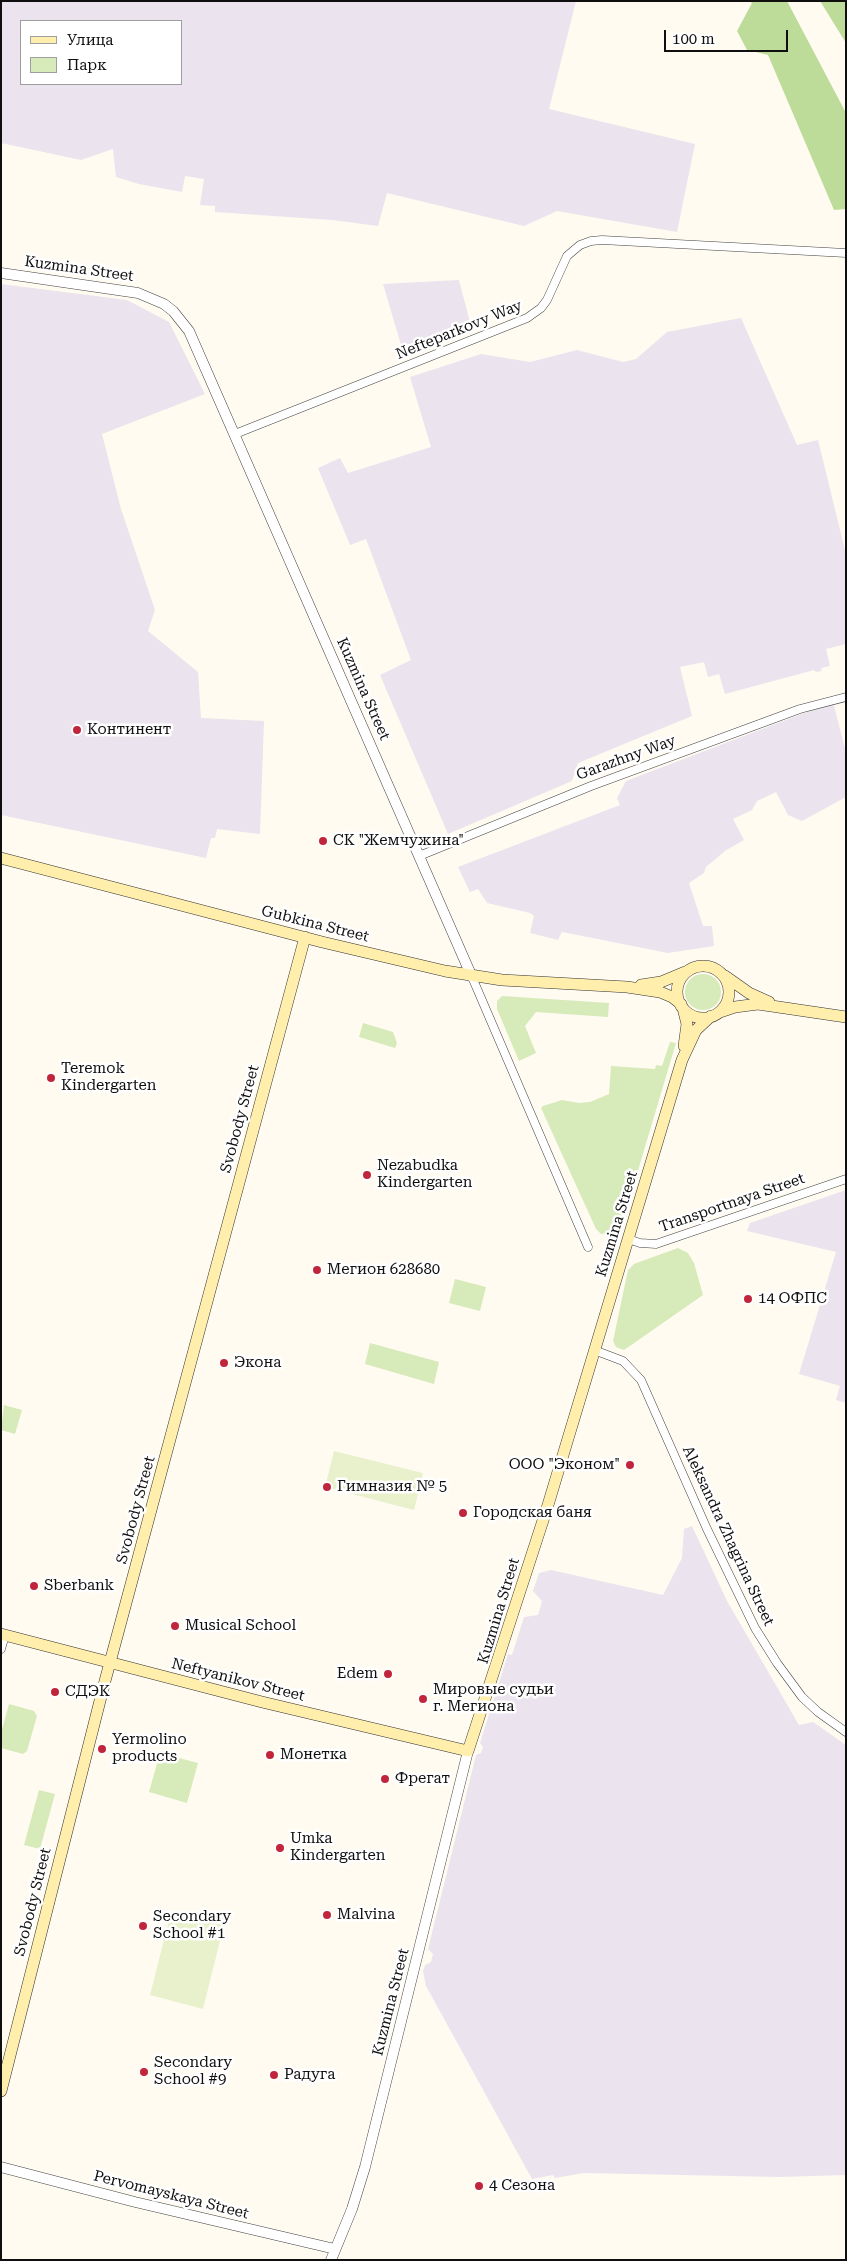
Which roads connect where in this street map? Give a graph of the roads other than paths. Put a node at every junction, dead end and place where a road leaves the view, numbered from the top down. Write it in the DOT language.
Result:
graph roads {
  1 [pos="846,252"];
  2 [pos="1,273"];
  3 [pos="234,434"];
  4 [pos="846,697"];
  5 [pos="419,856"];
  6 [pos="1,858"];
  7 [pos="305,937"];
  8 [pos="688,971"];
  9 [pos="719,972"];
  10 [pos="472,977"];
  11 [pos="627,987"];
  12 [pos="778,1005"];
  13 [pos="682,1006"];
  14 [pos="715,1014"];
  15 [pos="846,1017"];
  16 [pos="682,1060"];
  17 [pos="846,1180"];
  18 [pos="628,1239"];
  19 [pos="588,1247"];
  20 [pos="594,1350"];
  21 [pos="3,1635"];
  22 [pos="1,1649"];
  23 [pos="110,1663"];
  24 [pos="846,1732"];
  25 [pos="468,1751"];
  26 [pos="1,2091"];
  27 [pos="1,2166"];
  28 [pos="335,2249"];
  29 [pos="331,2260"];
  1 -- 3 [label="street, Nefteparkovy Way"];
  2 -- 3 [label="street, Kuzmina Street"];
  3 -- 5 [label="street, Kuzmina Street"];
  4 -- 5 [label="street, Garazhny Way"];
  5 -- 10 [label="street, Kuzmina Street"];
  6 -- 7 [label="main road, Gubkina Street"];
  7 -- 10 [label="main road, Gubkina Street"];
  7 -- 23 [label="main road, Svobody Street"];
  8 -- 9 [label="main road"];
  8 -- 11 [label="main road"];
  8 -- 13 [label="main road"];
  9 -- 12 [label="main road"];
  9 -- 14 [label="main road"];
  10 -- 11 [label="main road, Gubkina Street"];
  10 -- 19 [label="street, Kuzmina Street"];
  11 -- 13 [label="main road"];
  12 -- 14 [label="main road"];
  12 -- 15 [label="main road"];
  13 -- 14 [label="main road"];
  13 -- 16 [label="main road"];
  14 -- 16 [label="main road"];
  16 -- 18 [label="main road, Kuzmina Street"];
  17 -- 18 [label="street, Transportnaya Street"];
  18 -- 20 [label="main road, Kuzmina Street"];
  20 -- 24 [label="street, Aleksandra Zhagrina Street"];
  20 -- 25 [label="main road, Kuzmina Street"];
  21 -- 22 [label="street"];
  21 -- 23 [label="main road, Neftyanikov Street"];
  23 -- 25 [label="main road, Neftyanikov Street"];
  23 -- 26 [label="main road, Svobody Street"];
  25 -- 28 [label="street, Kuzmina Street"];
  27 -- 28 [label="street, Pervomayskaya Street"];
  28 -- 29 [label="street, Kuzmina Street"];
}
